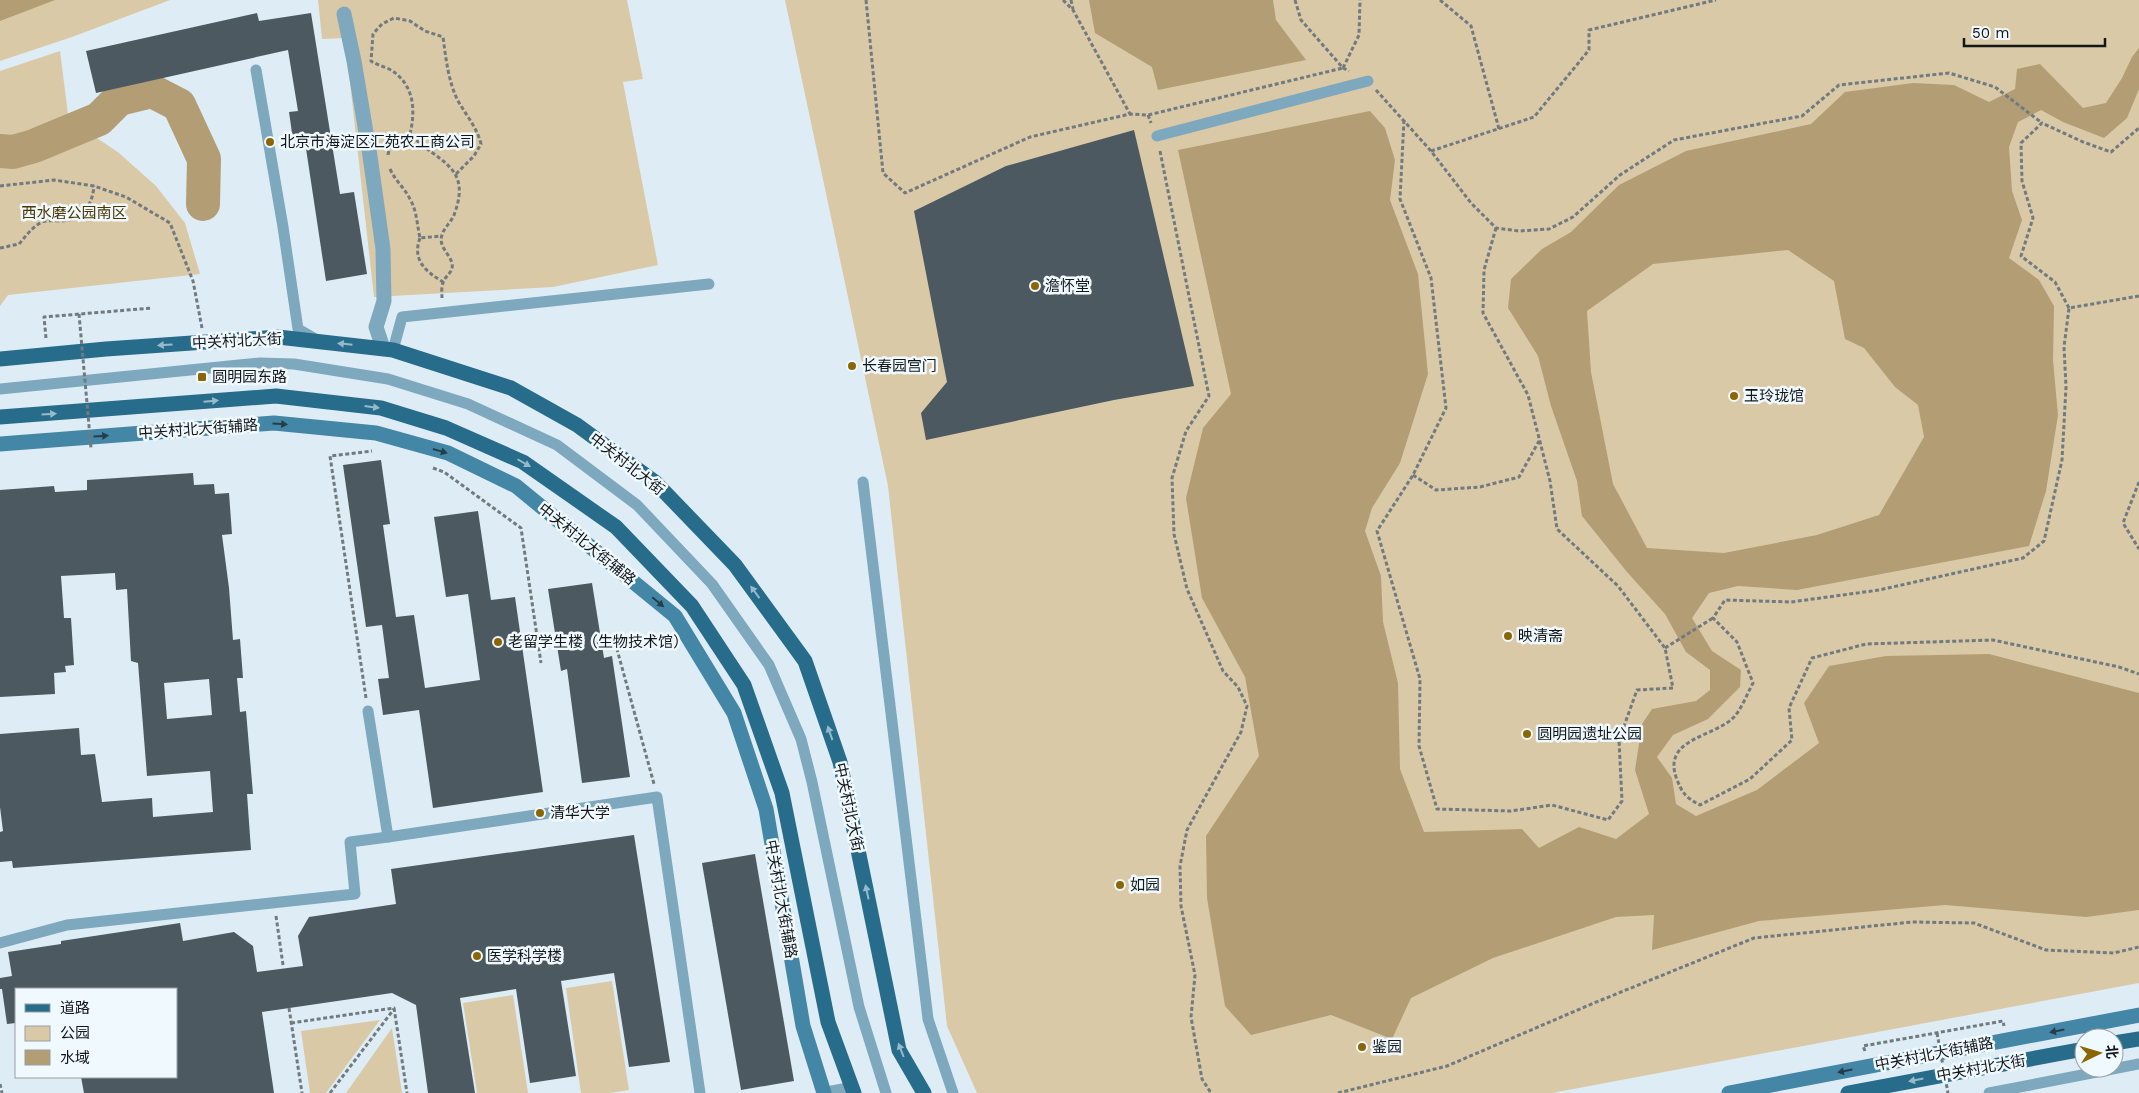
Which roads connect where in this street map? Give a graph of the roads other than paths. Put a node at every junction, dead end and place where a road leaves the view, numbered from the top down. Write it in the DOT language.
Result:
graph roads {
  1 [pos="344,14"];
  2 [pos="256,70"];
  3 [pos="1368,81"];
  4 [pos="1157,136"];
  5 [pos="709,284"];
  6 [pos="320,342"];
  7 [pos="388,349"];
  8 [pos="0,359"];
  9 [pos="0,389"];
  10 [pos="0,417"];
  11 [pos="0,444"];
  12 [pos="862,482"];
  13 [pos="368,710"];
  14 [pos="388,837"];
  15 [pos="0,943"];
  16 [pos="2139,1015"];
  17 [pos="2139,1039"];
  18 [pos="2124,1041"];
  19 [pos="2074,1051"];
  20 [pos="2139,1064"];
  21 [pos="853,1091"];
  22 [pos="700,1093"];
  23 [pos="824,1093"];
  24 [pos="830,1093"];
  25 [pos="886,1093"];
  26 [pos="924,1093"];
  27 [pos="953,1093"];
  28 [pos="1729,1093"];
  29 [pos="1848,1093"];
  30 [pos="1989,1093"];
  1 -- 7 [label="street"];
  2 -- 6 [label="lane"];
  3 -- 4 [label="lane"];
  5 -- 7 [label="lane"];
  7 -- 6 [label="main road, 中关村北大街, one-way"];
  6 -- 8 [label="main road, 中关村北大街, one-way"];
  26 -- 7 [label="main road, 中关村北大街, one-way"];
  9 -- 25 [label="lane, 中关村北大街"];
  10 -- 21 [label="main road, one-way"];
  11 -- 23 [label="street, 中关村北大街辅路, one-way"];
  12 -- 27 [label="lane"];
  13 -- 14 [label="lane"];
  14 -- 15 [label="lane"];
  14 -- 22 [label="lane"];
  16 -- 28 [label="street, 中关村北大街辅路, one-way"];
  17 -- 18 [label="main road"];
  19 -- 29 [label="main road, 中关村北大街, one-way"];
  20 -- 30 [label="lane, 中关村北大街"];
  21 -- 24 [label="street"];
}
